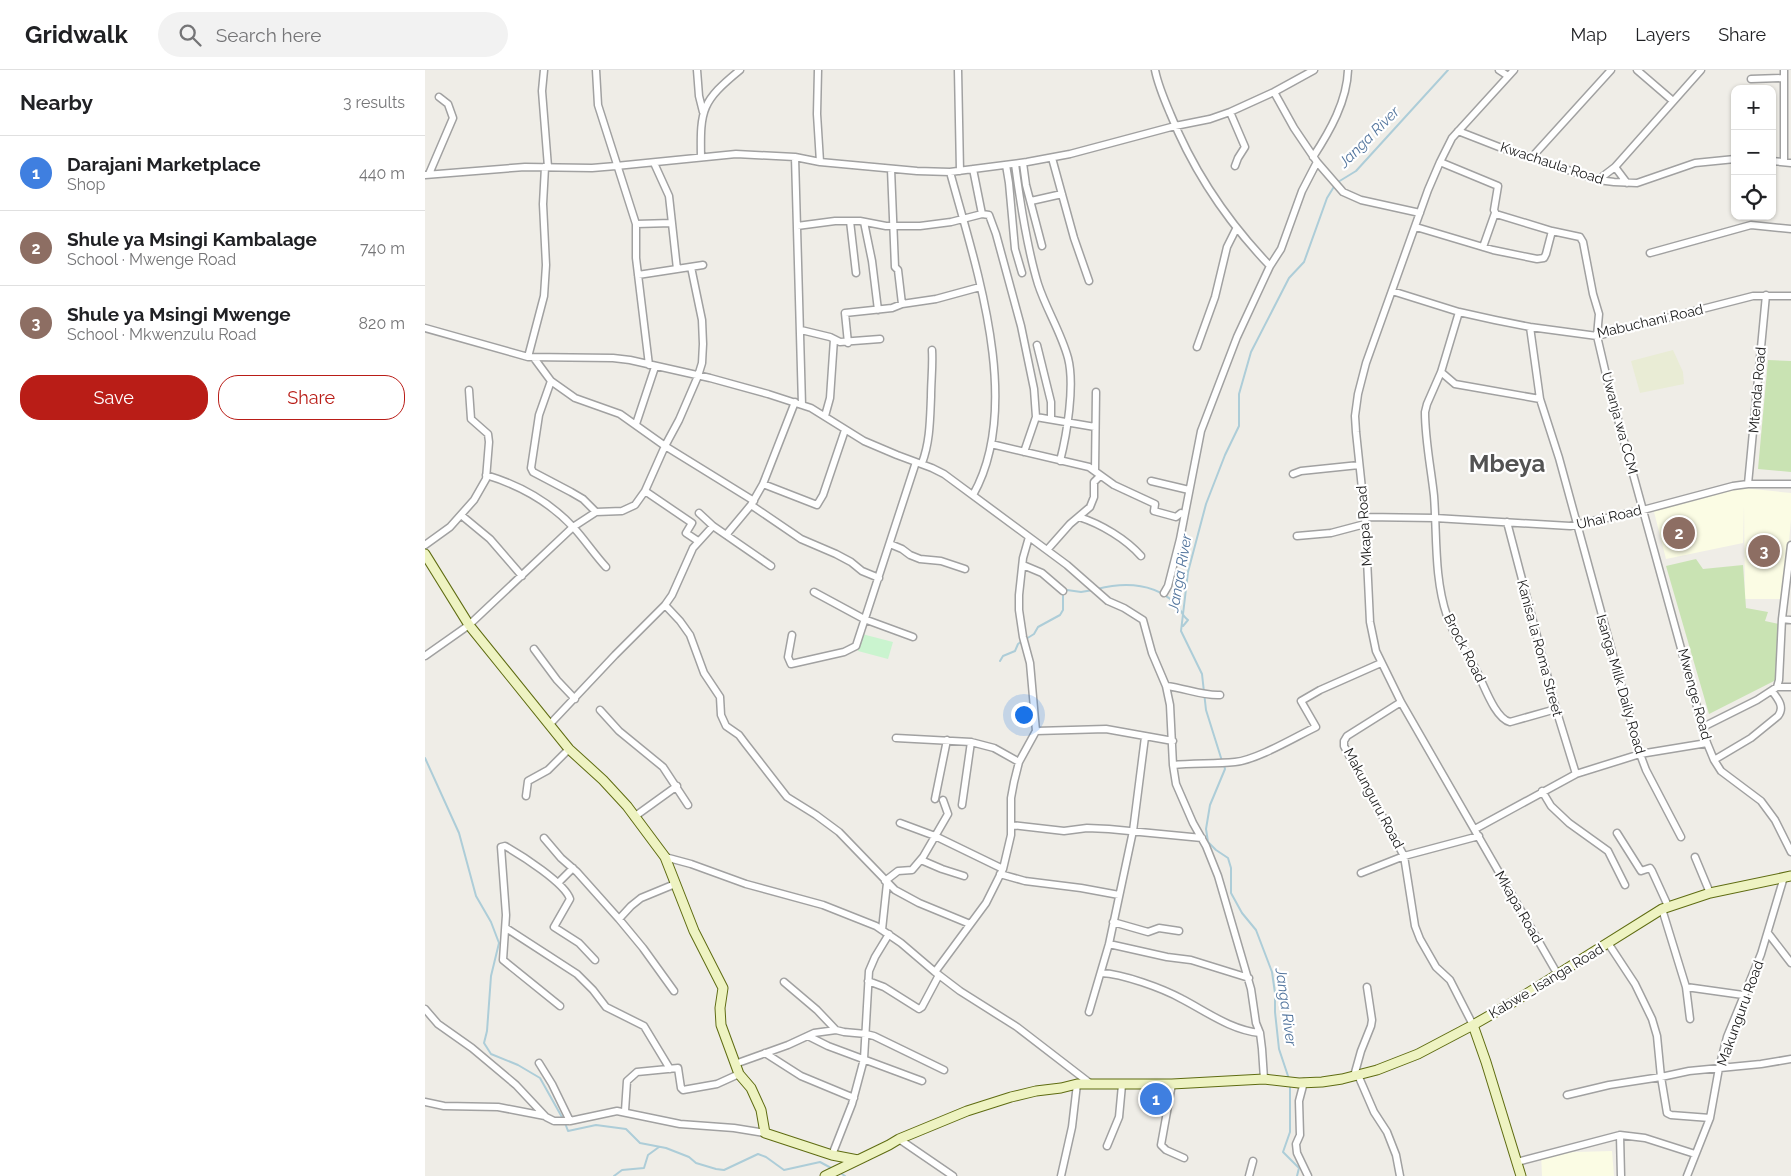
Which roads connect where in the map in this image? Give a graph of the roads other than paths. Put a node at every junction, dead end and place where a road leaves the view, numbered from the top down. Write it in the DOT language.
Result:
graph roads {
  1 [pos="544,70"];
  2 [pos="596,70"];
  3 [pos="697,70"];
  4 [pos="741,70"];
  5 [pos="818,70"];
  6 [pos="958,70"];
  7 [pos="1155,70"];
  8 [pos="1313,70"];
  9 [pos="1348,70"];
  10 [pos="1499,70"];
  11 [pos="1514,70"];
  12 [pos="1611,70"];
  13 [pos="1637,70"];
  14 [pos="1701,70"];
  15 [pos="1784,70"];
  16 [pos="1509,76"];
  17 [pos="1784,78"];
  18 [pos="1751,80"];
  19 [pos="1274,92"];
  20 [pos="439,97"];
  21 [pos="1673,101"];
  22 [pos="703,112"];
  23 [pos="1230,112"];
  24 [pos="1175,126"];
  25 [pos="1458,131"];
  26 [pos="701,156"];
  27 [pos="795,157"];
  28 [pos="1532,157"];
  29 [pos="1052,158"];
  30 [pos="1315,159"];
  31 [pos="1731,159"];
  32 [pos="820,162"];
  33 [pos="1440,162"];
  34 [pos="1787,162"];
  35 [pos="654,163"];
  36 [pos="1023,163"];
  37 [pos="1015,164"];
  38 [pos="1006,165"];
  39 [pos="616,166"];
  40 [pos="1235,166"];
  41 [pos="546,167"];
  42 [pos="1615,167"];
  43 [pos="891,169"];
  44 [pos="973,169"];
  45 [pos="960,171"];
  46 [pos="950,172"];
  47 [pos="427,175"];
  48 [pos="1598,180"];
  49 [pos="1627,183"];
  50 [pos="1062,194"];
  51 [pos="1031,201"];
  52 [pos="1420,213"];
  53 [pos="982,214"];
  54 [pos="1495,214"];
  55 [pos="963,219"];
  56 [pos="850,221"];
  57 [pos="864,222"];
  58 [pos="672,223"];
  59 [pos="636,224"];
  60 [pos="797,226"];
  61 [pos="893,226"];
  62 [pos="1416,227"];
  63 [pos="1791,228"];
  64 [pos="1237,229"];
  65 [pos="1552,231"];
  66 [pos="1043,246"];
  67 [pos="1483,247"];
  68 [pos="1650,253"];
  69 [pos="703,265"];
  70 [pos="1270,266"];
  71 [pos="691,267"];
  72 [pos="677,269"];
  73 [pos="856,273"];
  74 [pos="1022,273"];
  75 [pos="638,275"];
  76 [pos="1089,281"];
  77 [pos="980,287"];
  78 [pos="1393,291"];
  79 [pos="1766,296"];
  80 [pos="1791,296"];
  81 [pos="902,304"];
  82 [pos="878,310"];
  83 [pos="1459,312"];
  84 [pos="1530,327"];
  85 [pos="425,328"];
  86 [pos="801,330"];
  87 [pos="1597,336"];
  88 [pos="880,339"];
  89 [pos="834,340"];
  90 [pos="849,343"];
  91 [pos="1037,345"];
  92 [pos="1197,347"];
  93 [pos="932,350"];
  94 [pos="531,357"];
  95 [pos="652,366"];
  96 [pos="1441,372"];
  97 [pos="698,376"];
  98 [pos="551,381"];
  99 [pos="469,390"];
  100 [pos="1096,392"];
  101 [pos="1541,399"];
  102 [pos="798,403"];
  103 [pos="825,416"];
  104 [pos="1035,417"];
  105 [pos="1051,419"];
  106 [pos="1067,423"];
  107 [pos="636,424"];
  108 [pos="1095,427"];
  109 [pos="845,430"];
  110 [pos="991,444"];
  111 [pos="665,446"];
  112 [pos="1024,452"];
  113 [pos="1060,460"];
  114 [pos="919,463"];
  115 [pos="1359,465"];
  116 [pos="1095,471"];
  117 [pos="1293,474"];
  118 [pos="486,475"];
  119 [pos="1100,476"];
  120 [pos="1151,481"];
  121 [pos="763,484"];
  122 [pos="1748,484"];
  123 [pos="1791,484"];
  124 [pos="1189,490"];
  125 [pos="645,491"];
  126 [pos="973,494"];
  127 [pos="752,503"];
  128 [pos="1643,510"];
  129 [pos="596,512"];
  130 [pos="699,513"];
  131 [pos="1184,514"];
  132 [pos="461,515"];
  133 [pos="1079,517"];
  134 [pos="1435,518"];
  135 [pos="1365,521"];
  136 [pos="1507,522"];
  137 [pos="1577,525"];
  138 [pos="713,526"];
  139 [pos="573,527"];
  140 [pos="726,535"];
  141 [pos="1297,536"];
  142 [pos="1029,537"];
  143 [pos="698,541"];
  144 [pos="425,544"];
  145 [pos="891,544"];
  146 [pos="1791,545"];
  147 [pos="1047,550"];
  148 [pos="1791,550"];
  149 [pos="425,554"];
  150 [pos="1141,556"];
  151 [pos="1023,565"];
  152 [pos="771,566"];
  153 [pos="605,567"];
  154 [pos="965,569"];
  155 [pos="521,576"];
  156 [pos="879,578"];
  157 [pos="1063,591"];
  158 [pos="814,592"];
  159 [pos="1164,593"];
  160 [pos="665,605"];
  161 [pos="864,619"];
  162 [pos="1782,619"];
  163 [pos="1791,620"];
  164 [pos="469,625"];
  165 [pos="792,635"];
  166 [pos="913,637"];
  167 [pos="534,649"];
  168 [pos="425,656"];
  169 [pos="1381,663"];
  170 [pos="1166,686"];
  171 [pos="1791,688"];
  172 [pos="1774,689"];
  173 [pos="1220,695"];
  174 [pos="575,700"];
  175 [pos="1401,702"];
  176 [pos="1556,709"];
  177 [pos="600,710"];
  178 [pos="550,724"];
  179 [pos="1703,727"];
  180 [pos="1036,731"];
  181 [pos="1145,737"];
  182 [pos="897,738"];
  183 [pos="947,740"];
  184 [pos="1173,741"];
  185 [pos="971,742"];
  186 [pos="1707,743"];
  187 [pos="569,749"];
  188 [pos="1640,754"];
  189 [pos="1714,760"];
  190 [pos="1019,762"];
  191 [pos="1173,764"];
  192 [pos="1576,774"];
  193 [pos="677,786"];
  194 [pos="1542,791"];
  195 [pos="526,796"];
  196 [pos="935,798"];
  197 [pos="943,800"];
  198 [pos="688,804"];
  199 [pos="962,805"];
  200 [pos="635,817"];
  201 [pos="900,823"];
  202 [pos="1011,825"];
  203 [pos="1475,829"];
  204 [pos="1133,831"];
  205 [pos="1617,834"];
  206 [pos="935,836"];
  207 [pos="1479,836"];
  208 [pos="1681,837"];
  209 [pos="544,838"];
  210 [pos="1202,838"];
  211 [pos="1791,852"];
  212 [pos="1404,856"];
  213 [pos="1695,856"];
  214 [pos="665,857"];
  215 [pos="921,860"];
  216 [pos="573,868"];
  217 [pos="1001,872"];
  218 [pos="1361,873"];
  219 [pos="964,876"];
  220 [pos="1787,876"];
  221 [pos="886,882"];
  222 [pos="558,884"];
  223 [pos="675,884"];
  224 [pos="1625,885"];
  225 [pos="1710,893"];
  226 [pos="1119,895"];
  227 [pos="1665,907"];
  228 [pos="619,919"];
  229 [pos="1113,922"];
  230 [pos="970,924"];
  231 [pos="506,928"];
  232 [pos="885,932"];
  233 [pos="1179,932"];
  234 [pos="1768,933"];
  235 [pos="1608,943"];
  236 [pos="1109,944"];
  237 [pos="595,960"];
  238 [pos="1791,963"];
  239 [pos="1101,973"];
  240 [pos="937,974"];
  241 [pos="1558,975"];
  242 [pos="1249,978"];
  243 [pos="868,981"];
  244 [pos="784,982"];
  245 [pos="1367,987"];
  246 [pos="1686,987"];
  247 [pos="673,991"];
  248 [pos="1743,995"];
  249 [pos="560,1006"];
  250 [pos="425,1009"];
  251 [pos="1089,1012"];
  252 [pos="1690,1019"];
  253 [pos="1473,1026"];
  254 [pos="836,1030"];
  255 [pos="1260,1033"];
  256 [pos="866,1034"];
  257 [pos="808,1036"];
  258 [pos="765,1053"];
  259 [pos="864,1058"];
  260 [pos="1791,1059"];
  261 [pos="539,1063"];
  262 [pos="735,1064"];
  263 [pos="1719,1068"];
  264 [pos="670,1069"];
  265 [pos="944,1070"];
  266 [pos="739,1074"];
  267 [pos="1357,1076"];
  268 [pos="1661,1077"];
  269 [pos="1263,1079"];
  270 [pos="922,1081"];
  271 [pos="1301,1082"];
  272 [pos="1077,1084"];
  273 [pos="1122,1084"];
  274 [pos="1172,1084"];
  275 [pos="1092,1085"];
  276 [pos="1567,1095"];
  277 [pos="854,1098"];
  278 [pos="425,1102"];
  279 [pos="625,1111"];
  280 [pos="546,1117"];
  281 [pos="1710,1118"];
  282 [pos="570,1121"];
  283 [pos="765,1133"];
  284 [pos="1620,1136"];
  285 [pos="899,1139"];
  286 [pos="1107,1146"];
  287 [pos="832,1154"];
  288 [pos="1695,1154"];
  289 [pos="1184,1158"];
  290 [pos="858,1160"];
  291 [pos="1253,1161"];
  292 [pos="1517,1162"];
  293 [pos="825,1176"];
  294 [pos="953,1176"];
  295 [pos="1061,1176"];
  296 [pos="1249,1176"];
  297 [pos="1308,1176"];
  298 [pos="1399,1176"];
  299 [pos="1521,1176"];
  300 [pos="1621,1176"];
  301 [pos="1687,1176"];
  1 -- 41 [label="street"];
  2 -- 39 [label="street"];
  3 -- 22 [label="street"];
  4 -- 22 [label="street"];
  5 -- 32 [label="street"];
  6 -- 45 [label="street"];
  7 -- 24 [label="street"];
  8 -- 19 [label="street"];
  9 -- 30 [label="street"];
  10 -- 16 [label="street"];
  11 -- 16 [label="street, Mkapa Road"];
  12 -- 28 [label="street"];
  13 -- 21 [label="street"];
  14 -- 21 [label="street"];
  15 -- 17 [label="street"];
  16 -- 25 [label="street, Mkapa Road"];
  17 -- 18 [label="street"];
  17 -- 34 [label="street"];
  19 -- 23 [label="street"];
  19 -- 30 [label="street"];
  20 -- 47 [label="street"];
  21 -- 42 [label="street"];
  22 -- 26 [label="street"];
  23 -- 24 [label="street"];
  23 -- 40 [label="street"];
  24 -- 29 [label="street"];
  24 -- 64 [label="street"];
  25 -- 28 [label="street, Kwachaula Road"];
  25 -- 33 [label="street, Mkapa Road"];
  26 -- 27 [label="street"];
  26 -- 35 [label="street"];
  27 -- 32 [label="street"];
  27 -- 60 [label="street"];
  28 -- 48 [label="street, Kwachaula Road"];
  29 -- 36 [label="street"];
  29 -- 50 [label="street"];
  30 -- 52 [label="street"];
  30 -- 70 [label="street"];
  31 -- 49 [label="street, Kwachaula Road"];
  32 -- 43 [label="street"];
  33 -- 52 [label="street, Mkapa Road"];
  33 -- 54 [label="street"];
  35 -- 39 [label="street"];
  35 -- 58 [label="street"];
  36 -- 37 [label="street"];
  36 -- 51 [label="street"];
  37 -- 38 [label="street"];
  37 -- 106 [label="street"];
  38 -- 44 [label="street"];
  38 -- 74 [label="street"];
  39 -- 41 [label="street"];
  39 -- 59 [label="street"];
  41 -- 47 [label="street"];
  41 -- 94 [label="street"];
  42 -- 48 [label="street"];
  42 -- 49 [label="street"];
  43 -- 46 [label="street"];
  43 -- 61 [label="street"];
  44 -- 45 [label="street"];
  44 -- 53 [label="street"];
  45 -- 46 [label="street"];
  46 -- 55 [label="street"];
  48 -- 49 [label="street, Kwachaula Road"];
  50 -- 51 [label="street"];
  50 -- 76 [label="street"];
  51 -- 66 [label="street"];
  52 -- 62 [label="street, Mkapa Road"];
  53 -- 55 [label="street"];
  53 -- 104 [label="street"];
  54 -- 65 [label="street"];
  54 -- 67 [label="street"];
  55 -- 61 [label="street"];
  55 -- 77 [label="street"];
  56 -- 57 [label="street"];
  56 -- 60 [label="street"];
  56 -- 73 [label="street"];
  57 -- 61 [label="street"];
  57 -- 82 [label="street"];
  58 -- 59 [label="street"];
  58 -- 72 [label="street"];
  59 -- 75 [label="street"];
  60 -- 86 [label="street"];
  61 -- 81 [label="street"];
  62 -- 67 [label="street"];
  62 -- 78 [label="street, Mkapa Road"];
  63 -- 68 [label="street"];
  64 -- 70 [label="street"];
  64 -- 92 [label="street"];
  65 -- 67 [label="street"];
  65 -- 87 [label="street, Uwanja wa CCM"];
  69 -- 71 [label="street"];
  70 -- 124 [label="street"];
  71 -- 72 [label="street"];
  71 -- 97 [label="street"];
  72 -- 75 [label="street"];
  75 -- 95 [label="street"];
  77 -- 81 [label="street"];
  77 -- 110 [label="street"];
  78 -- 83 [label="street, Mabuchani Road"];
  78 -- 115 [label="street, Mkapa Road"];
  79 -- 80 [label="street, Mabuchani Road"];
  79 -- 87 [label="street, Mabuchani Road"];
  79 -- 122 [label="street, Mtenda Road"];
  81 -- 82 [label="street"];
  82 -- 90 [label="street"];
  83 -- 84 [label="street, Mabuchani Road"];
  83 -- 96 [label="street"];
  84 -- 87 [label="street, Mabuchani Road"];
  84 -- 101 [label="street, Isanga Milk Daily Road"];
  85 -- 94 [label="street"];
  86 -- 89 [label="street"];
  86 -- 102 [label="street"];
  87 -- 128 [label="street, Uwanja wa CCM"];
  88 -- 90 [label="street"];
  89 -- 90 [label="street"];
  89 -- 103 [label="street"];
  91 -- 105 [label="street"];
  93 -- 114 [label="street"];
  94 -- 95 [label="street"];
  94 -- 98 [label="street"];
  95 -- 97 [label="street"];
  95 -- 107 [label="street"];
  96 -- 101 [label="street"];
  96 -- 134 [label="street"];
  97 -- 102 [label="street"];
  97 -- 111 [label="street"];
  98 -- 107 [label="street"];
  98 -- 129 [label="street"];
  99 -- 118 [label="street"];
  100 -- 108 [label="street"];
  101 -- 137 [label="street, Isanga Milk Daily Road"];
  102 -- 103 [label="street"];
  102 -- 121 [label="street"];
  103 -- 109 [label="street"];
  104 -- 105 [label="street"];
  104 -- 112 [label="street"];
  105 -- 106 [label="street"];
  106 -- 108 [label="street"];
  106 -- 113 [label="street"];
  107 -- 111 [label="street"];
  108 -- 116 [label="street"];
  109 -- 114 [label="street"];
  109 -- 121 [label="street"];
  110 -- 112 [label="street"];
  110 -- 126 [label="street"];
  111 -- 125 [label="street"];
  111 -- 127 [label="street"];
  112 -- 113 [label="street"];
  113 -- 116 [label="street"];
  114 -- 126 [label="street"];
  114 -- 145 [label="street"];
  115 -- 117 [label="street"];
  115 -- 135 [label="street, Mkapa Road"];
  116 -- 119 [label="street"];
  118 -- 132 [label="street"];
  118 -- 139 [label="street"];
  119 -- 131 [label="street"];
  119 -- 133 [label="street"];
  120 -- 124 [label="street"];
  121 -- 127 [label="street"];
  122 -- 123 [label="street, Uhai Road"];
  122 -- 128 [label="street, Uhai Road"];
  124 -- 131 [label="street"];
  125 -- 129 [label="street"];
  125 -- 143 [label="street"];
  126 -- 142 [label="street"];
  127 -- 140 [label="street"];
  127 -- 156 [label="street"];
  128 -- 137 [label="street, Uhai Road"];
  128 -- 179 [label="street, Mwenge Road"];
  129 -- 139 [label="street"];
  130 -- 138 [label="street"];
  131 -- 159 [label="street"];
  132 -- 144 [label="street"];
  132 -- 155 [label="street"];
  133 -- 147 [label="street"];
  133 -- 150 [label="street"];
  134 -- 135 [label="street, Uhai Road"];
  134 -- 136 [label="street, Uhai Road"];
  134 -- 176 [label="street, Brock Road"];
  135 -- 141 [label="street, Uhai Road"];
  135 -- 169 [label="street, Mkapa Road"];
  136 -- 137 [label="street, Uhai Road"];
  136 -- 176 [label="street, Kanisa la Roma Street"];
  137 -- 188 [label="street, Isanga Milk Daily Road"];
  138 -- 140 [label="street"];
  138 -- 143 [label="street"];
  139 -- 153 [label="street"];
  139 -- 155 [label="street"];
  140 -- 152 [label="street"];
  142 -- 147 [label="street"];
  142 -- 151 [label="street"];
  143 -- 160 [label="street"];
  145 -- 154 [label="street"];
  145 -- 156 [label="street"];
  146 -- 148 [label="street"];
  147 -- 170 [label="street"];
  148 -- 162 [label="street"];
  149 -- 164 [label="street"];
  151 -- 157 [label="street"];
  151 -- 180 [label="street"];
  155 -- 164 [label="street"];
  156 -- 161 [label="street"];
  158 -- 161 [label="street"];
  160 -- 174 [label="street"];
  160 -- 221 [label="street"];
  161 -- 165 [label="street"];
  161 -- 166 [label="street"];
  162 -- 163 [label="street"];
  162 -- 172 [label="street"];
  164 -- 168 [label="street"];
  164 -- 178 [label="street"];
  167 -- 174 [label="street"];
  169 -- 175 [label="street, Mkapa Road"];
  169 -- 191 [label="street"];
  170 -- 173 [label="street"];
  170 -- 184 [label="street"];
  171 -- 172 [label="street"];
  172 -- 179 [label="street"];
  172 -- 189 [label="street"];
  174 -- 178 [label="street"];
  175 -- 203 [label="street, Mkapa Road"];
  175 -- 212 [label="street, Makunguru Road"];
  176 -- 192 [label="street, Kanisa la Roma Street"];
  177 -- 193 [label="street"];
  178 -- 187 [label="street"];
  179 -- 186 [label="street, Mwenge Road"];
  180 -- 181 [label="street"];
  180 -- 190 [label="street"];
  181 -- 184 [label="street"];
  181 -- 204 [label="street"];
  182 -- 183 [label="street"];
  183 -- 185 [label="street"];
  183 -- 196 [label="street"];
  184 -- 191 [label="street"];
  185 -- 190 [label="street"];
  185 -- 199 [label="street"];
  186 -- 188 [label="street"];
  186 -- 189 [label="street, Mwenge Road"];
  187 -- 195 [label="street"];
  187 -- 200 [label="street"];
  188 -- 192 [label="street"];
  188 -- 208 [label="street, Isanga Milk Daily Road"];
  189 -- 211 [label="street, Mwenge Road"];
  190 -- 202 [label="street"];
  191 -- 210 [label="street"];
  192 -- 194 [label="street"];
  193 -- 198 [label="street"];
  193 -- 200 [label="street"];
  194 -- 203 [label="street"];
  194 -- 224 [label="street"];
  197 -- 206 [label="street"];
  200 -- 214 [label="street"];
  201 -- 206 [label="street"];
  202 -- 204 [label="street"];
  202 -- 217 [label="street"];
  203 -- 207 [label="street, Mkapa Road"];
  204 -- 210 [label="street"];
  204 -- 226 [label="street"];
  205 -- 227 [label="street"];
  206 -- 215 [label="street"];
  206 -- 217 [label="street"];
  207 -- 212 [label="street"];
  207 -- 241 [label="street, Mkapa Road"];
  209 -- 216 [label="street"];
  210 -- 242 [label="street"];
  212 -- 218 [label="street"];
  212 -- 253 [label="street, Makunguru Road"];
  213 -- 225 [label="street"];
  214 -- 223 [label="street"];
  214 -- 232 [label="street"];
  215 -- 219 [label="street"];
  215 -- 221 [label="street"];
  216 -- 222 [label="street"];
  216 -- 228 [label="street"];
  217 -- 226 [label="street"];
  217 -- 230 [label="street"];
  220 -- 225 [label="street, Kabwe_Isanga Road"];
  220 -- 234 [label="street, Makunguru Road"];
  221 -- 230 [label="street"];
  221 -- 232 [label="street"];
  222 -- 231 [label="street"];
  222 -- 237 [label="street"];
  223 -- 228 [label="street"];
  223 -- 262 [label="street"];
  225 -- 227 [label="street, Kabwe_Isanga Road"];
  226 -- 229 [label="street"];
  227 -- 235 [label="street, Kabwe_Isanga Road"];
  227 -- 246 [label="street"];
  228 -- 247 [label="street"];
  229 -- 233 [label="street"];
  229 -- 236 [label="street"];
  230 -- 240 [label="street"];
  231 -- 249 [label="street"];
  231 -- 264 [label="street"];
  232 -- 240 [label="street"];
  232 -- 243 [label="street"];
  234 -- 238 [label="street"];
  234 -- 248 [label="street, Makunguru Road"];
  235 -- 241 [label="street, Kabwe_Isanga Road"];
  235 -- 268 [label="street"];
  236 -- 239 [label="street"];
  236 -- 242 [label="street"];
  239 -- 251 [label="street"];
  239 -- 255 [label="street"];
  240 -- 243 [label="street"];
  240 -- 275 [label="street"];
  241 -- 253 [label="street, Kabwe_Isanga Road"];
  242 -- 255 [label="street"];
  243 -- 256 [label="street"];
  244 -- 254 [label="street"];
  245 -- 267 [label="street"];
  246 -- 248 [label="street"];
  246 -- 252 [label="street"];
  248 -- 263 [label="street, Makunguru Road"];
  250 -- 280 [label="street"];
  253 -- 267 [label="street, Kabwe_Isanga Road"];
  253 -- 292 [label="street"];
  254 -- 256 [label="street"];
  254 -- 257 [label="street"];
  255 -- 269 [label="street"];
  256 -- 259 [label="street"];
  256 -- 265 [label="street"];
  257 -- 258 [label="street"];
  257 -- 259 [label="street"];
  258 -- 262 [label="street"];
  258 -- 277 [label="street"];
  259 -- 270 [label="street"];
  259 -- 277 [label="street"];
  260 -- 263 [label="street"];
  261 -- 282 [label="street"];
  262 -- 266 [label="street"];
  263 -- 268 [label="street"];
  263 -- 281 [label="street, Makunguru Road"];
  264 -- 266 [label="street"];
  264 -- 279 [label="street"];
  266 -- 283 [label="street"];
  267 -- 271 [label="street, Kabwe_Isanga Road"];
  267 -- 298 [label="street"];
  268 -- 276 [label="street"];
  268 -- 281 [label="street"];
  269 -- 271 [label="street, Kabwe_Isanga Road"];
  269 -- 274 [label="street, Kabwe_Isanga Road"];
  271 -- 297 [label="street"];
  272 -- 275 [label="street, Kabwe_Isanga Road"];
  272 -- 285 [label="street, Kabwe_Isanga Road"];
  272 -- 295 [label="street"];
  273 -- 274 [label="street, Kabwe_Isanga Road"];
  273 -- 275 [label="street, Kabwe_Isanga Road"];
  273 -- 286 [label="street"];
  274 -- 289 [label="street"];
  277 -- 287 [label="street"];
  278 -- 280 [label="street"];
  279 -- 282 [label="street"];
  279 -- 283 [label="street"];
  280 -- 282 [label="street"];
  281 -- 288 [label="street, Makunguru Road"];
  283 -- 287 [label="street"];
  284 -- 288 [label="street"];
  284 -- 292 [label="street"];
  284 -- 300 [label="street"];
  285 -- 290 [label="street, Kabwe_Isanga Road"];
  285 -- 294 [label="street"];
  287 -- 290 [label="street"];
  288 -- 301 [label="street, Makunguru Road"];
  290 -- 293 [label="street, Kabwe_Isanga Road"];
  291 -- 296 [label="street"];
  292 -- 299 [label="street"];
}
